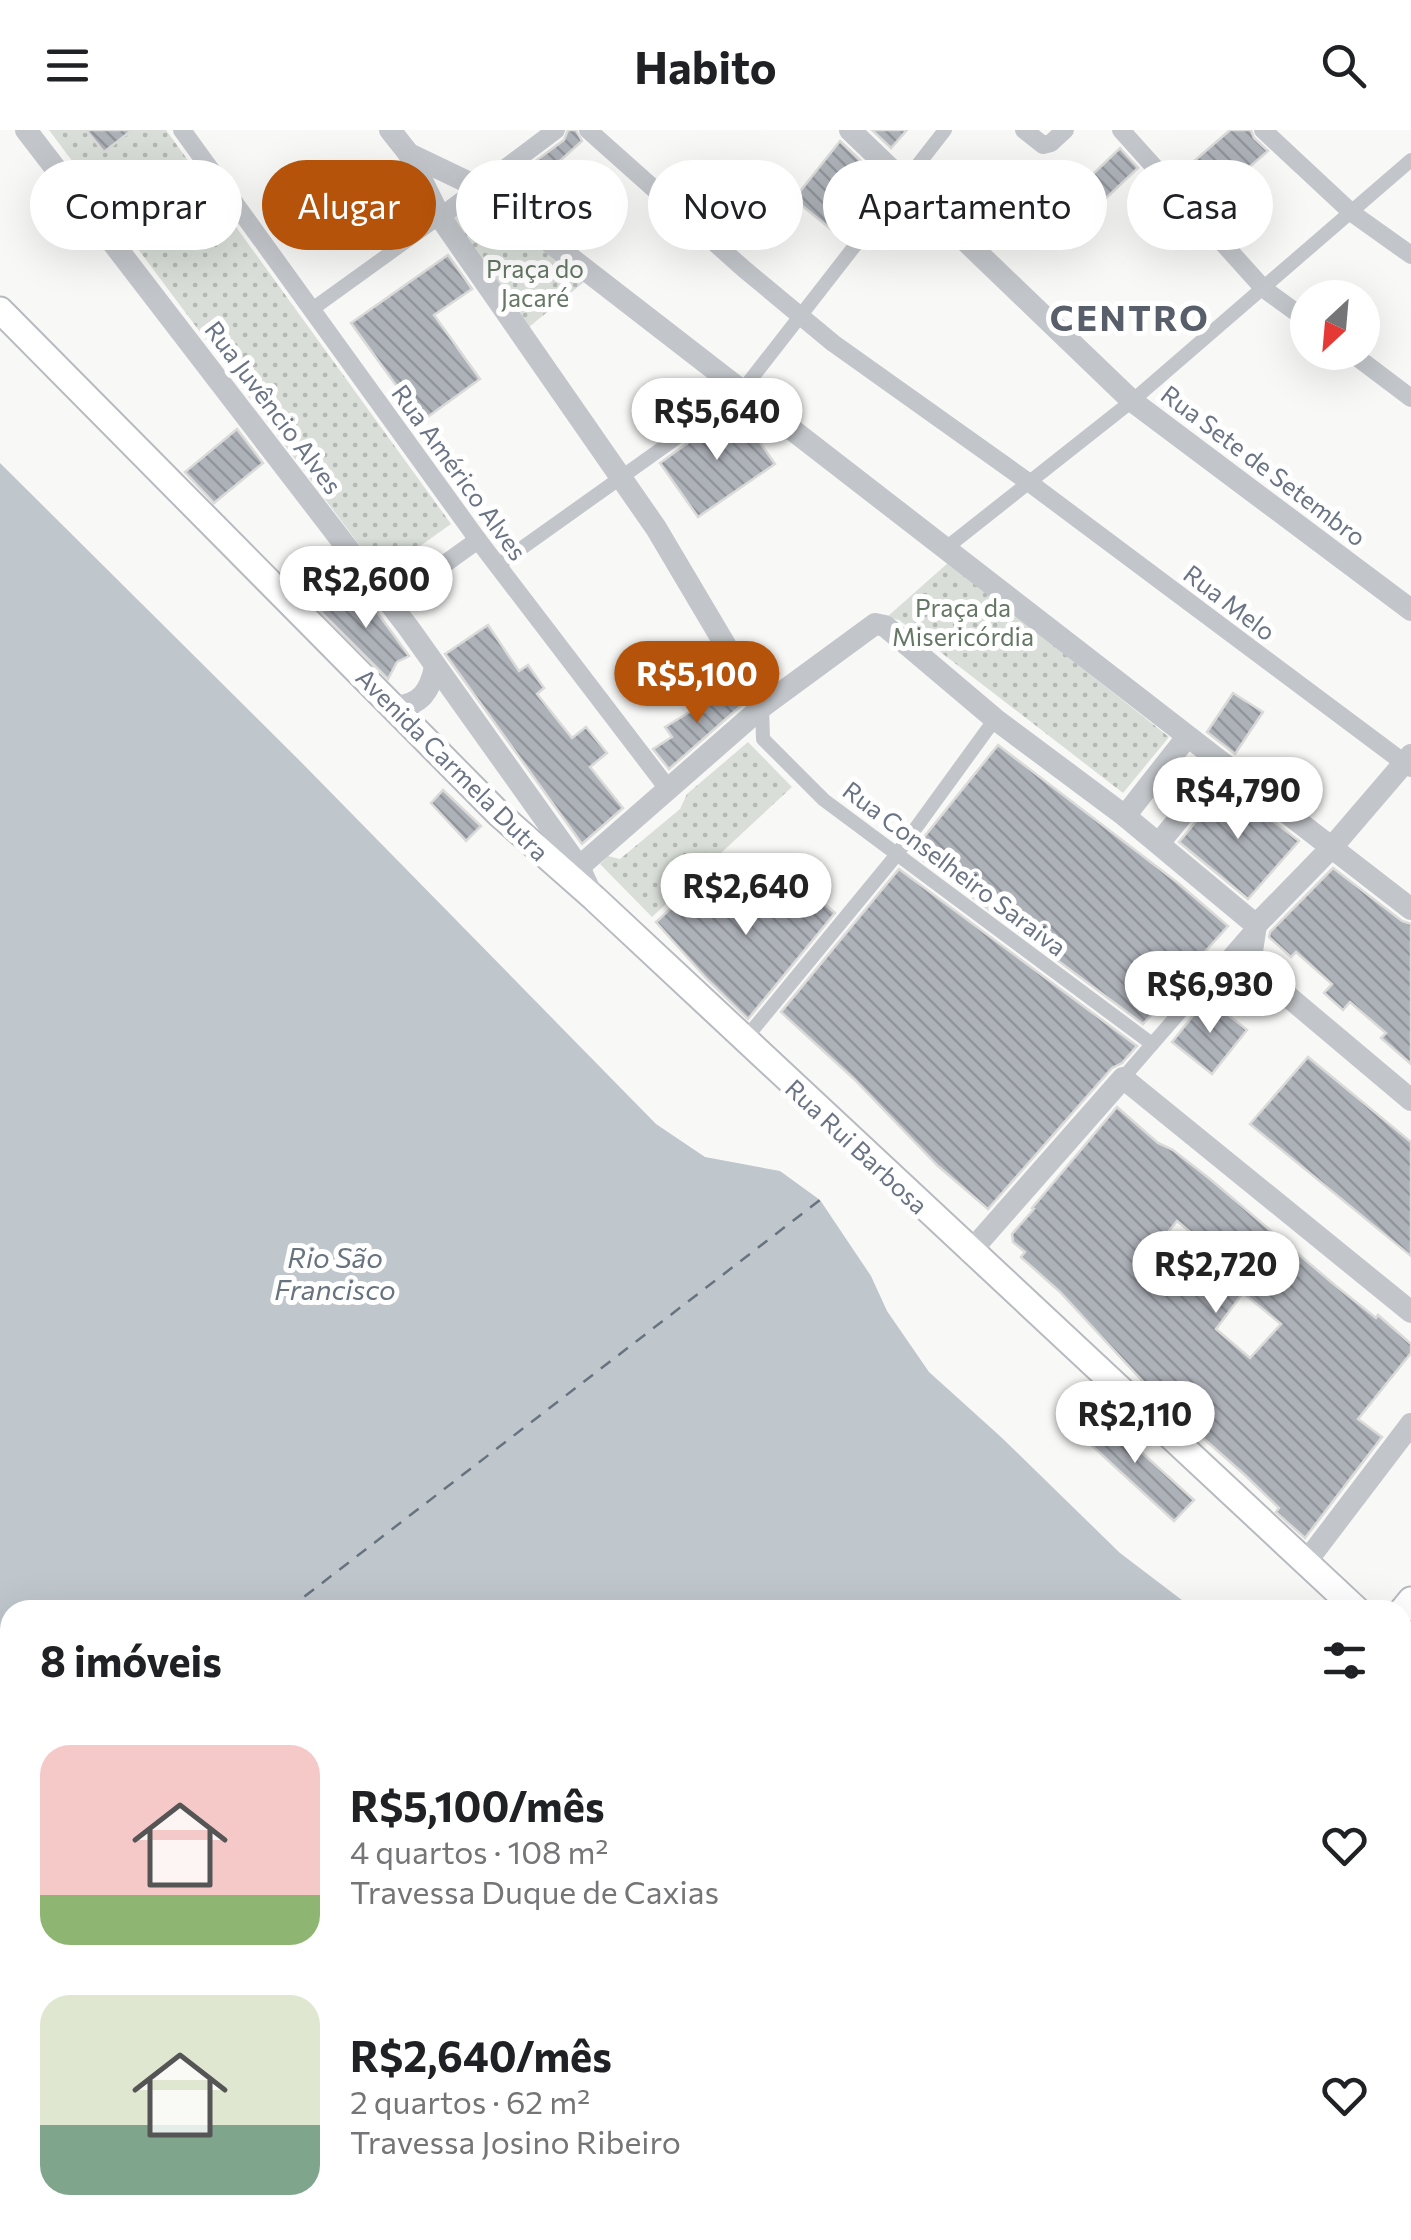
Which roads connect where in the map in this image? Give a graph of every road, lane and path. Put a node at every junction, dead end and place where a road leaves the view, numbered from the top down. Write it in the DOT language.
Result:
graph roads {
  1 [pos="26,130"];
  2 [pos="182,130"];
  3 [pos="390,130"];
  4 [pos="556,130"];
  5 [pos="588,130"];
  6 [pos="850,130"];
  7 [pos="945,130"];
  8 [pos="1024,130"];
  9 [pos="1065,130"];
  10 [pos="1121,130"];
  11 [pos="1262,130"];
  12 [pos="410,154"];
  13 [pos="517,160"];
  14 [pos="882,160"];
  15 [pos="921,160"];
  16 [pos="1411,160"];
  17 [pos="456,176"];
  18 [pos="456,206"];
  19 [pos="1352,214"];
  20 [pos="440,218"];
  21 [pos="559,250"];
  22 [pos="850,250"];
  23 [pos="976,250"];
  24 [pos="1411,254"];
  25 [pos="1264,288"];
  26 [pos="1290,308"];
  27 [pos="0,310"];
  28 [pos="311,310"];
  29 [pos="799,315"];
  30 [pos="1374,370"];
  31 [pos="741,392"];
  32 [pos="1411,398"];
  33 [pos="1132,400"];
  34 [pos="621,475"];
  35 [pos="1027,481"];
  36 [pos="478,540"];
  37 [pos="946,548"];
  38 [pos="498,566"];
  39 [pos="390,603"];
  40 [pos="1411,610"];
  41 [pos="435,667"];
  42 [pos="396,707"];
  43 [pos="762,708"];
  44 [pos="995,720"];
  45 [pos="1187,737"];
  46 [pos="1409,762"];
  47 [pos="1224,764"];
  48 [pos="669,790"];
  49 [pos="1125,816"];
  50 [pos="1159,844"];
  51 [pos="1333,846"];
  52 [pos="898,852"];
  53 [pos="573,872"];
  54 [pos="594,898"];
  55 [pos="1411,909"];
  56 [pos="1256,925"];
  57 [pos="747,1036"];
  58 [pos="1152,1044"];
  59 [pos="1123,1078"];
  60 [pos="1411,1100"];
  61 [pos="970,1252"];
  62 [pos="1411,1312"];
  63 [pos="1411,1424"];
  64 [pos="1306,1562"];
  65 [pos="1346,1600"];
  1 -- 39 [label="street, Rua Juvêncio Alves"];
  2 -- 28 [label="street, Rua Américo Alves"];
  3 -- 12 [label="street"];
  4 -- 13 [label="street"];
  5 -- 29 [label="street, Rua Melo"];
  6 -- 14 [label="street, Rua Sete de Setembro"];
  7 -- 15 [label="street"];
  8 -- 9 [label="street"];
  10 -- 25 [label="street"];
  11 -- 19 [label="street"];
  12 -- 17 [label="street"];
  12 -- 20 [label="street"];
  16 -- 19 [label="street"];
  18 -- 20 [label="street"];
  19 -- 24 [label="street"];
  19 -- 25 [label="street"];
  20 -- 28 [label="street"];
  20 -- 34 [label="street"];
  21 -- 31 [label="street"];
  22 -- 29 [label="street"];
  23 -- 33 [label="street, Rua Sete de Setembro"];
  25 -- 26 [label="street"];
  25 -- 33 [label="street"];
  27 -- 42 [label="main road, Avenida Carmela Dutra"];
  28 -- 36 [label="street, Rua Américo Alves"];
  29 -- 31 [label="street"];
  29 -- 35 [label="street, Rua Melo"];
  30 -- 32 [label="street"];
  31 -- 34 [label="street"];
  31 -- 37 [label="street"];
  33 -- 35 [label="street"];
  33 -- 40 [label="street, Rua Sete de Setembro"];
  34 -- 38 [label="street"];
  34 -- 43 [label="street"];
  35 -- 37 [label="street"];
  35 -- 46 [label="street, Rua Melo"];
  36 -- 38 [label="street, Rua Américo Alves"];
  36 -- 39 [label="street"];
  37 -- 45 [label="street"];
  38 -- 48 [label="street, Rua Américo Alves"];
  39 -- 41 [label="street, Rua Juvêncio Alves"];
  41 -- 42 [label="street"];
  41 -- 53 [label="street, Rua Juvêncio Alves"];
  42 -- 53 [label="main road, Avenida Carmela Dutra"];
  43 -- 44 [label="street"];
  43 -- 48 [label="street"];
  43 -- 52 [label="street, Rua Conselheiro Saraiva"];
  44 -- 49 [label="street"];
  44 -- 52 [label="street"];
  45 -- 47 [label="street"];
  45 -- 49 [label="street"];
  46 -- 51 [label="street"];
  47 -- 50 [label="street"];
  47 -- 51 [label="street"];
  48 -- 53 [label="street"];
  49 -- 50 [label="street"];
  50 -- 56 [label="street"];
  51 -- 55 [label="street"];
  51 -- 56 [label="street"];
  52 -- 57 [label="street"];
  52 -- 58 [label="street, Rua Conselheiro Saraiva"];
  53 -- 54 [label="main road, Avenida Carmela Dutra"];
  54 -- 57 [label="main road, Rua Rui Barbosa"];
  56 -- 58 [label="street"];
  56 -- 60 [label="street"];
  57 -- 61 [label="main road, Rua Rui Barbosa"];
  58 -- 59 [label="street"];
  59 -- 61 [label="street"];
  59 -- 62 [label="street"];
  61 -- 64 [label="main road, Rua Rui Barbosa"];
  63 -- 64 [label="street"];
  64 -- 65 [label="main road, Rua Rui Barbosa"];
}
